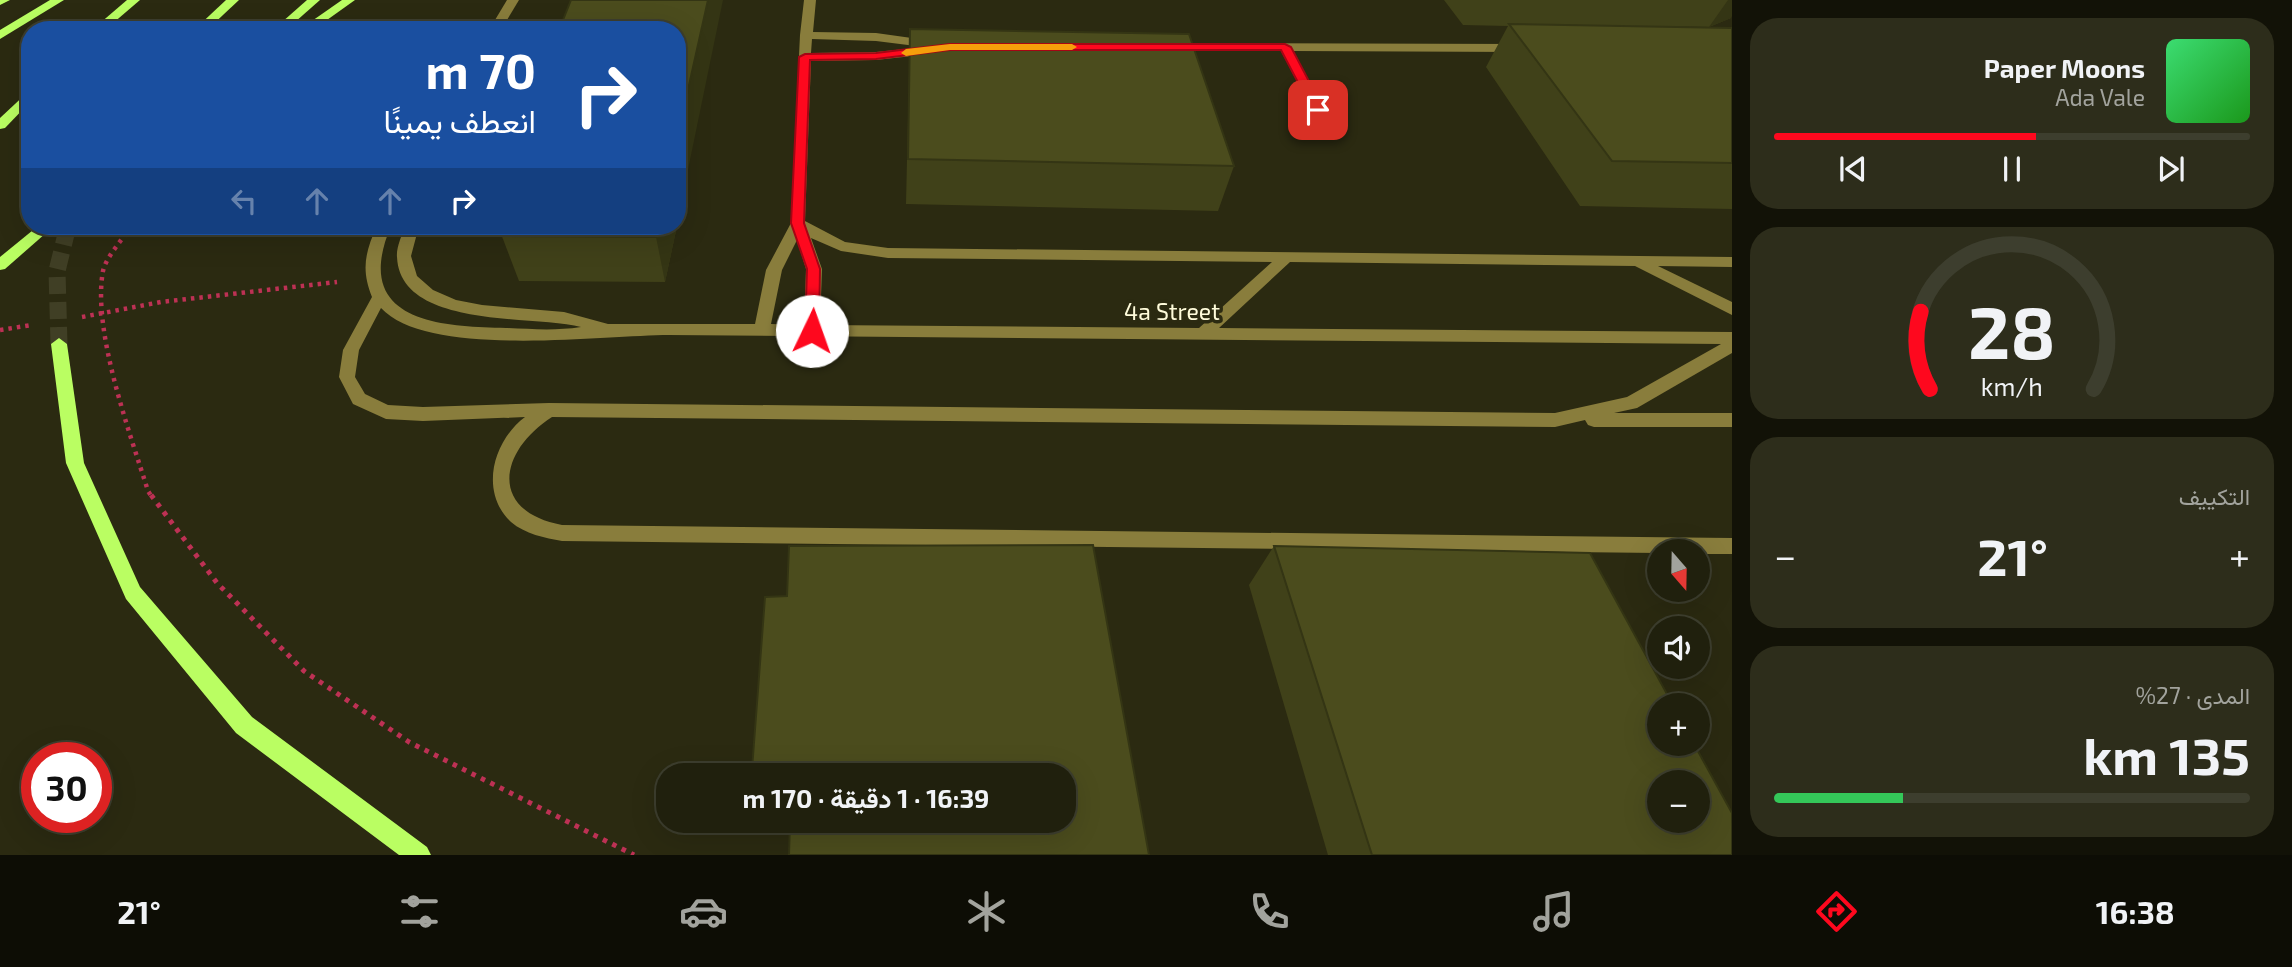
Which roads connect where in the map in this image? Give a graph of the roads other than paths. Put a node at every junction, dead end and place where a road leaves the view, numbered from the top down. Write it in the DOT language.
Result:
graph roads {
  1 [pos="58,0"];
  2 [pos="134,0"];
  3 [pos="233,0"];
  4 [pos="314,0"];
  5 [pos="349,0"];
  6 [pos="513,0"];
  7 [pos="810,0"];
  8 [pos="23,21"];
  9 [pos="110,21"];
  10 [pos="210,21"];
  11 [pos="290,21"];
  12 [pos="318,21"];
  13 [pos="500,21"];
  14 [pos="21,22"];
  15 [pos="0,35"];
  16 [pos="806,35"];
  17 [pos="1160,47"];
  18 [pos="1285,47"];
  19 [pos="1530,48"];
  20 [pos="805,57"];
  21 [pos="21,103"];
  22 [pos="1318,110"];
  23 [pos="0,125"];
  24 [pos="798,223"];
  25 [pos="36,235"];
  26 [pos="381,235"];
  27 [pos="408,235"];
  28 [pos="1286,258"];
  29 [pos="1637,261"];
  30 [pos="1732,262"];
  31 [pos="0,265"];
  32 [pos="380,296"];
  33 [pos="1732,309"];
  34 [pos="611,330"];
  35 [pos="762,330"];
  36 [pos="812,331"];
  37 [pos="1202,334"];
  38 [pos="1732,338"];
  39 [pos="59,344"];
  40 [pos="1732,345"];
  41 [pos="549,410"];
  42 [pos="1555,420"];
  43 [pos="1732,420"];
  44 [pos="1732,546"];
  45 [pos="419,855"];
  1 -- 8 [label="main road"];
  2 -- 9 [label="main road"];
  3 -- 10 [label="main road"];
  4 -- 11 [label="main road"];
  5 -- 12 [label="main road"];
  6 -- 13 [label="street"];
  7 -- 16 [label="street"];
  14 -- 15 [label="main road"];
  16 -- 20 [label="street"];
  16 -- 20 [label="street"];
  17 -- 18 [label="street"];
  18 -- 19 [label="street"];
  18 -- 22 [label="street"];
  20 -- 24 [label="street"];
  21 -- 23 [label="main road"];
  24 -- 28 [label="street"];
  24 -- 35 [label="street"];
  24 -- 36 [label="street"];
  25 -- 31 [label="main road"];
  26 -- 32 [label="street"];
  27 -- 34 [label="street"];
  28 -- 29 [label="street"];
  28 -- 37 [label="street"];
  29 -- 30 [label="street"];
  29 -- 33 [label="street"];
  32 -- 34 [label="street"];
  32 -- 41 [label="street"];
  34 -- 35 [label="street, 4a Street"];
  35 -- 36 [label="street, 4a Street"];
  36 -- 37 [label="street, 4a Street"];
  37 -- 38 [label="street, 4a Street"];
  39 -- 45 [label="main road"];
  40 -- 42 [label="street"];
  41 -- 42 [label="street"];
  41 -- 44 [label="street"];
  42 -- 43 [label="street"];
}
